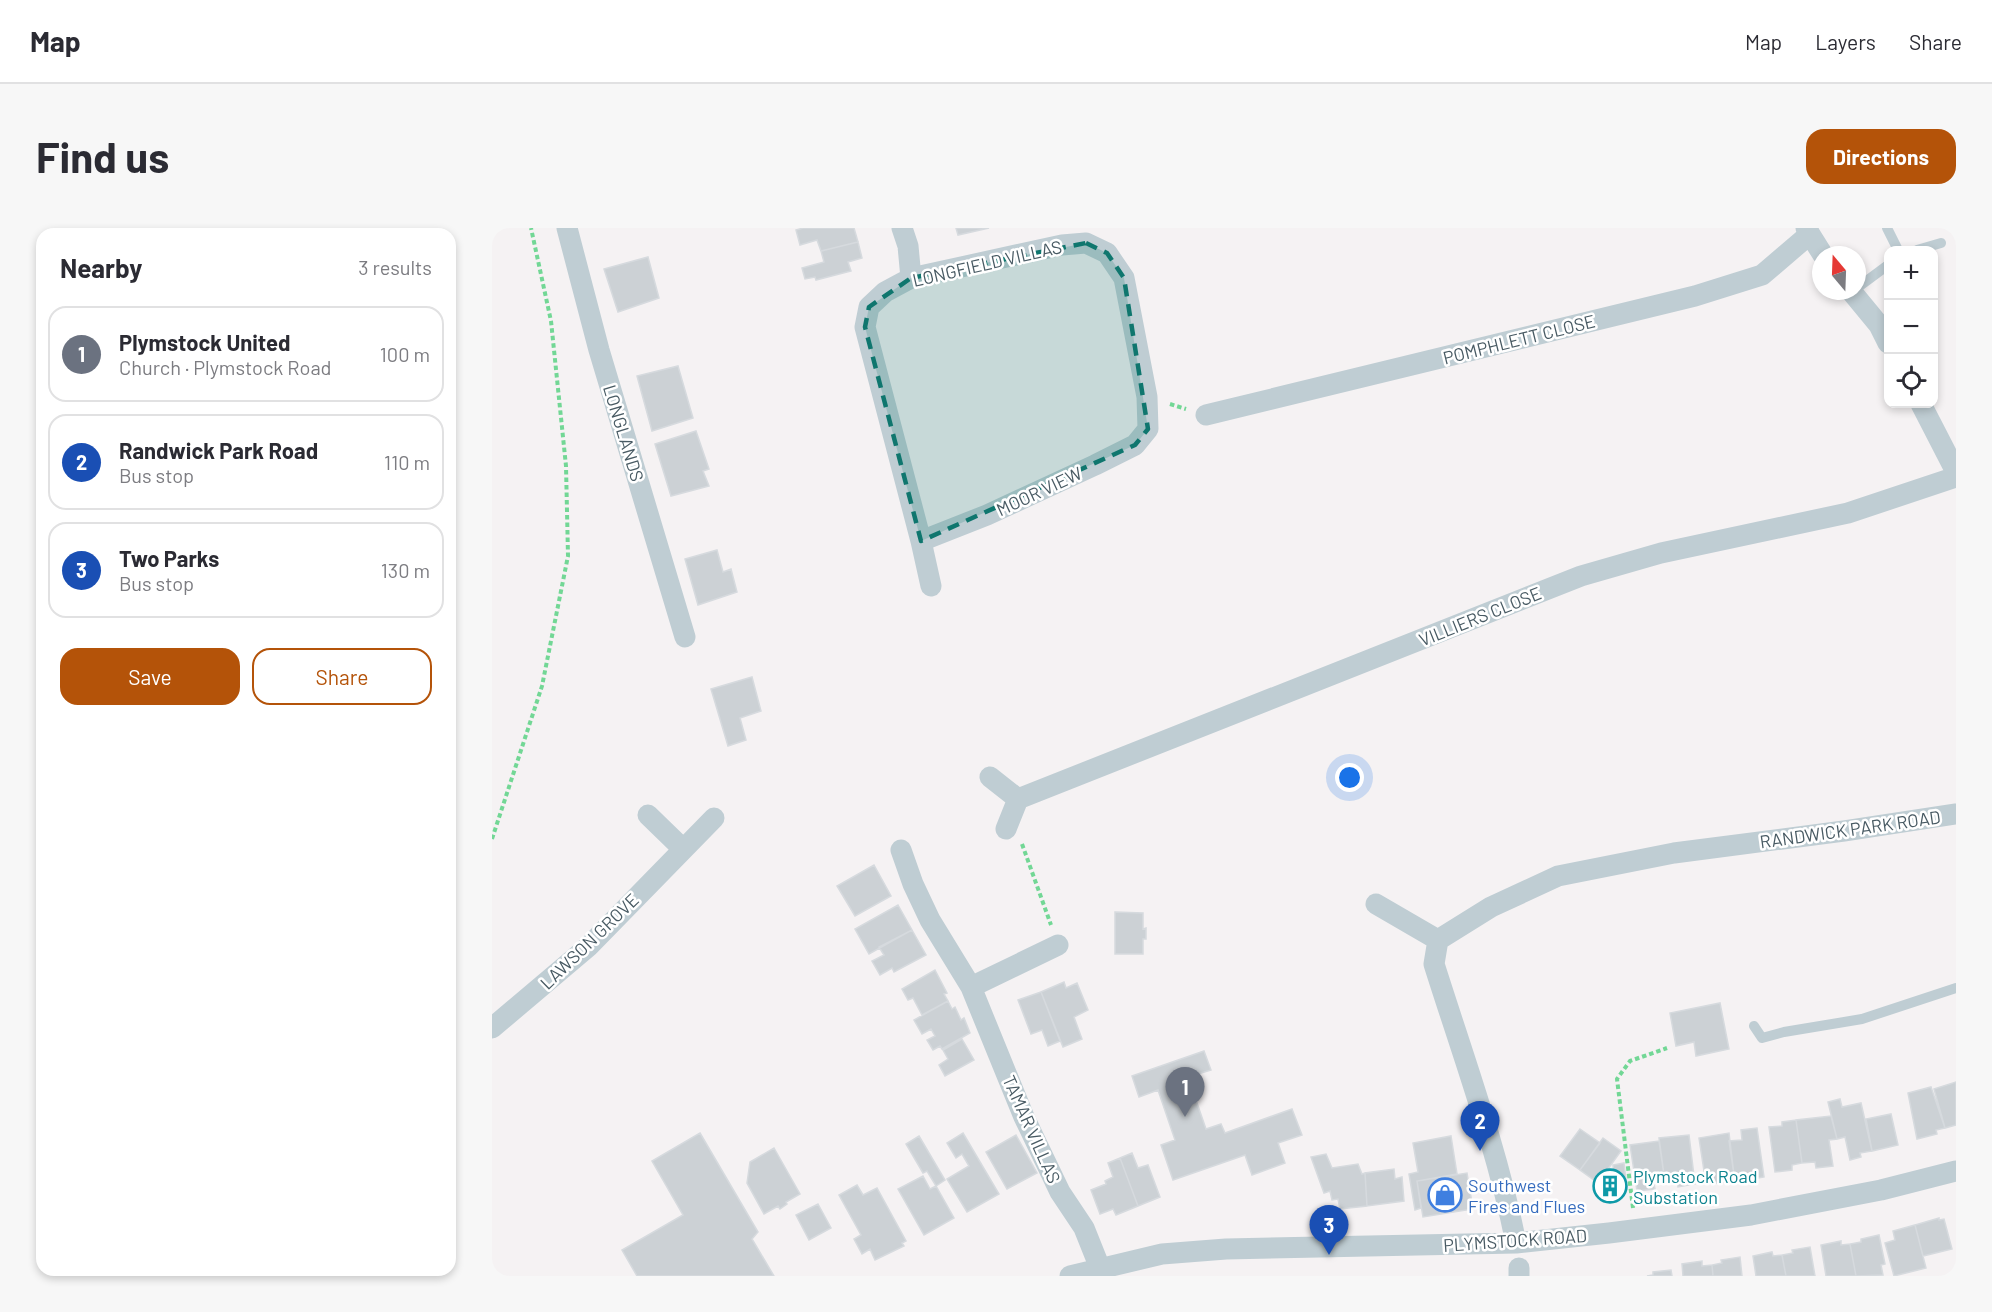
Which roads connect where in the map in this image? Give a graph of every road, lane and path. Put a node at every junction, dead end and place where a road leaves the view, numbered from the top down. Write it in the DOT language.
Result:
graph roads {
  1 [pos="531,228"];
  2 [pos="567,228"];
  3 [pos="902,228"];
  4 [pos="1887,228"];
  5 [pos="1808,231"];
  6 [pos="1941,243"];
  7 [pos="1817,246"];
  8 [pos="1896,246"];
  9 [pos="1931,246"];
  10 [pos="1884,268"];
  11 [pos="911,278"];
  12 [pos="1866,281"];
  13 [pos="1860,300"];
  14 [pos="1884,336"];
  15 [pos="1147,397"];
  16 [pos="1924,408"];
  17 [pos="1206,415"];
  18 [pos="1148,429"];
  19 [pos="1956,471"];
  20 [pos="1956,477"];
  21 [pos="921,541"];
  22 [pos="930,586"];
  23 [pos="685,637"];
  24 [pos="990,777"];
  25 [pos="1018,799"];
  26 [pos="1956,814"];
  27 [pos="648,815"];
  28 [pos="714,818"];
  29 [pos="1008,825"];
  30 [pos="492,839"];
  31 [pos="683,849"];
  32 [pos="902,850"];
  33 [pos="1376,904"];
  34 [pos="1438,940"];
  35 [pos="1058,945"];
  36 [pos="971,987"];
  37 [pos="1956,988"];
  38 [pos="1754,1026"];
  39 [pos="492,1028"];
  40 [pos="1667,1048"];
  41 [pos="1956,1171"];
  42 [pos="1636,1229"];
  43 [pos="1516,1243"];
  44 [pos="1100,1268"];
  45 [pos="1070,1276"];
  1 -- 30 [label="path"];
  2 -- 23 [label="street, LONGLANDS"];
  3 -- 11 [label="street"];
  4 -- 8 [label="lane"];
  5 -- 7 [label="street"];
  5 -- 17 [label="street, POMPHLETT CLOSE"];
  6 -- 9 [label="lane"];
  10 -- 12 [label="lane"];
  11 -- 15 [label="street, LONGFIELD VILLAS"];
  11 -- 21 [label="street, LONGFIELD VILLAS"];
  13 -- 14 [label="street"];
  15 -- 17 [label="path"];
  15 -- 18 [label="street, LONGFIELD VILLAS"];
  16 -- 19 [label="street"];
  18 -- 21 [label="street, MOOR VIEW"];
  20 -- 25 [label="street, VILLIERS CLOSE"];
  21 -- 22 [label="street, LONGFIELD VILLAS"];
  24 -- 25 [label="street"];
  25 -- 29 [label="street"];
  26 -- 34 [label="street, RANDWICK PARK ROAD"];
  27 -- 31 [label="street"];
  28 -- 31 [label="street, LAWSON GROVE"];
  29 -- 35 [label="path"];
  31 -- 39 [label="street, LAWSON GROVE"];
  32 -- 36 [label="street, TAMAR VILLAS"];
  33 -- 34 [label="street"];
  34 -- 43 [label="street"];
  35 -- 36 [label="street"];
  36 -- 44 [label="street, TAMAR VILLAS"];
  37 -- 38 [label="lane"];
  40 -- 42 [label="path"];
  41 -- 42 [label="street, PLYMSTOCK ROAD"];
  42 -- 43 [label="street, PLYMSTOCK ROAD"];
  43 -- 44 [label="street, PLYMSTOCK ROAD"];
  44 -- 45 [label="street, PLYMSTOCK ROAD"];
}
